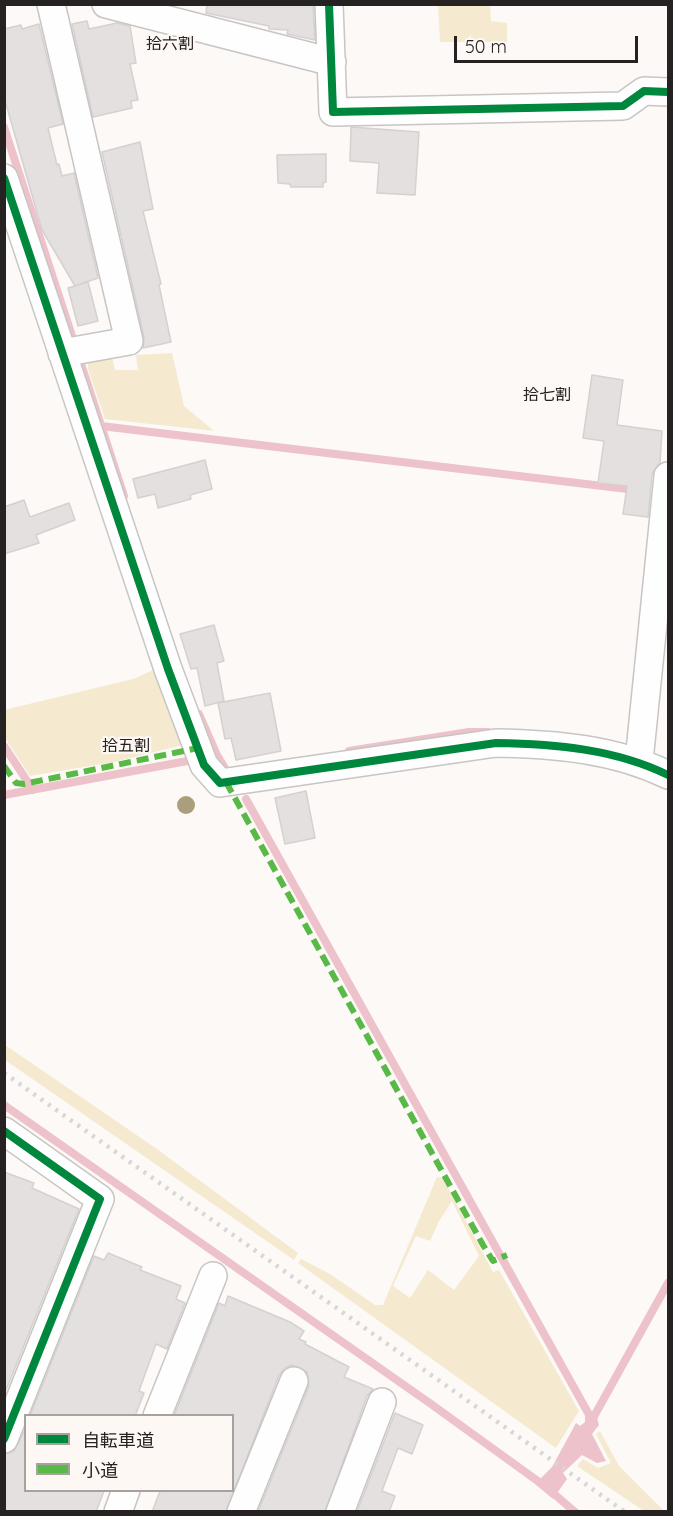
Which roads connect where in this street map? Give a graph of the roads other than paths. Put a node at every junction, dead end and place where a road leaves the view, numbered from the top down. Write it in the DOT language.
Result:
graph roads {
  1 [pos="51,4"];
  2 [pos="106,4"];
  3 [pos="329,4"];
  4 [pos="332,62"];
  5 [pos="669,92"];
  6 [pos="4,178"];
  7 [pos="71,351"];
  8 [pos="669,476"];
  9 [pos="639,754"];
  10 [pos="669,775"];
  11 [pos="4,1131"];
  12 [pos="213,1276"];
  13 [pos="294,1381"];
  14 [pos="382,1402"];
  15 [pos="158,1414"];
  16 [pos="4,1439"];
  17 [pos="126,1492"];
  18 [pos="118,1512"];
  19 [pos="241,1512"];
  20 [pos="340,1512"];
  1 -- 7 [label="street"];
  2 -- 4 [label="street"];
  3 -- 4 [label="street"];
  4 -- 5 [label="street"];
  6 -- 7 [label="street"];
  7 -- 9 [label="street"];
  8 -- 9 [label="street"];
  9 -- 10 [label="street"];
  11 -- 16 [label="street"];
  12 -- 15 [label="street"];
  13 -- 19 [label="street"];
  14 -- 20 [label="street"];
  17 -- 18 [label="street"];
}
